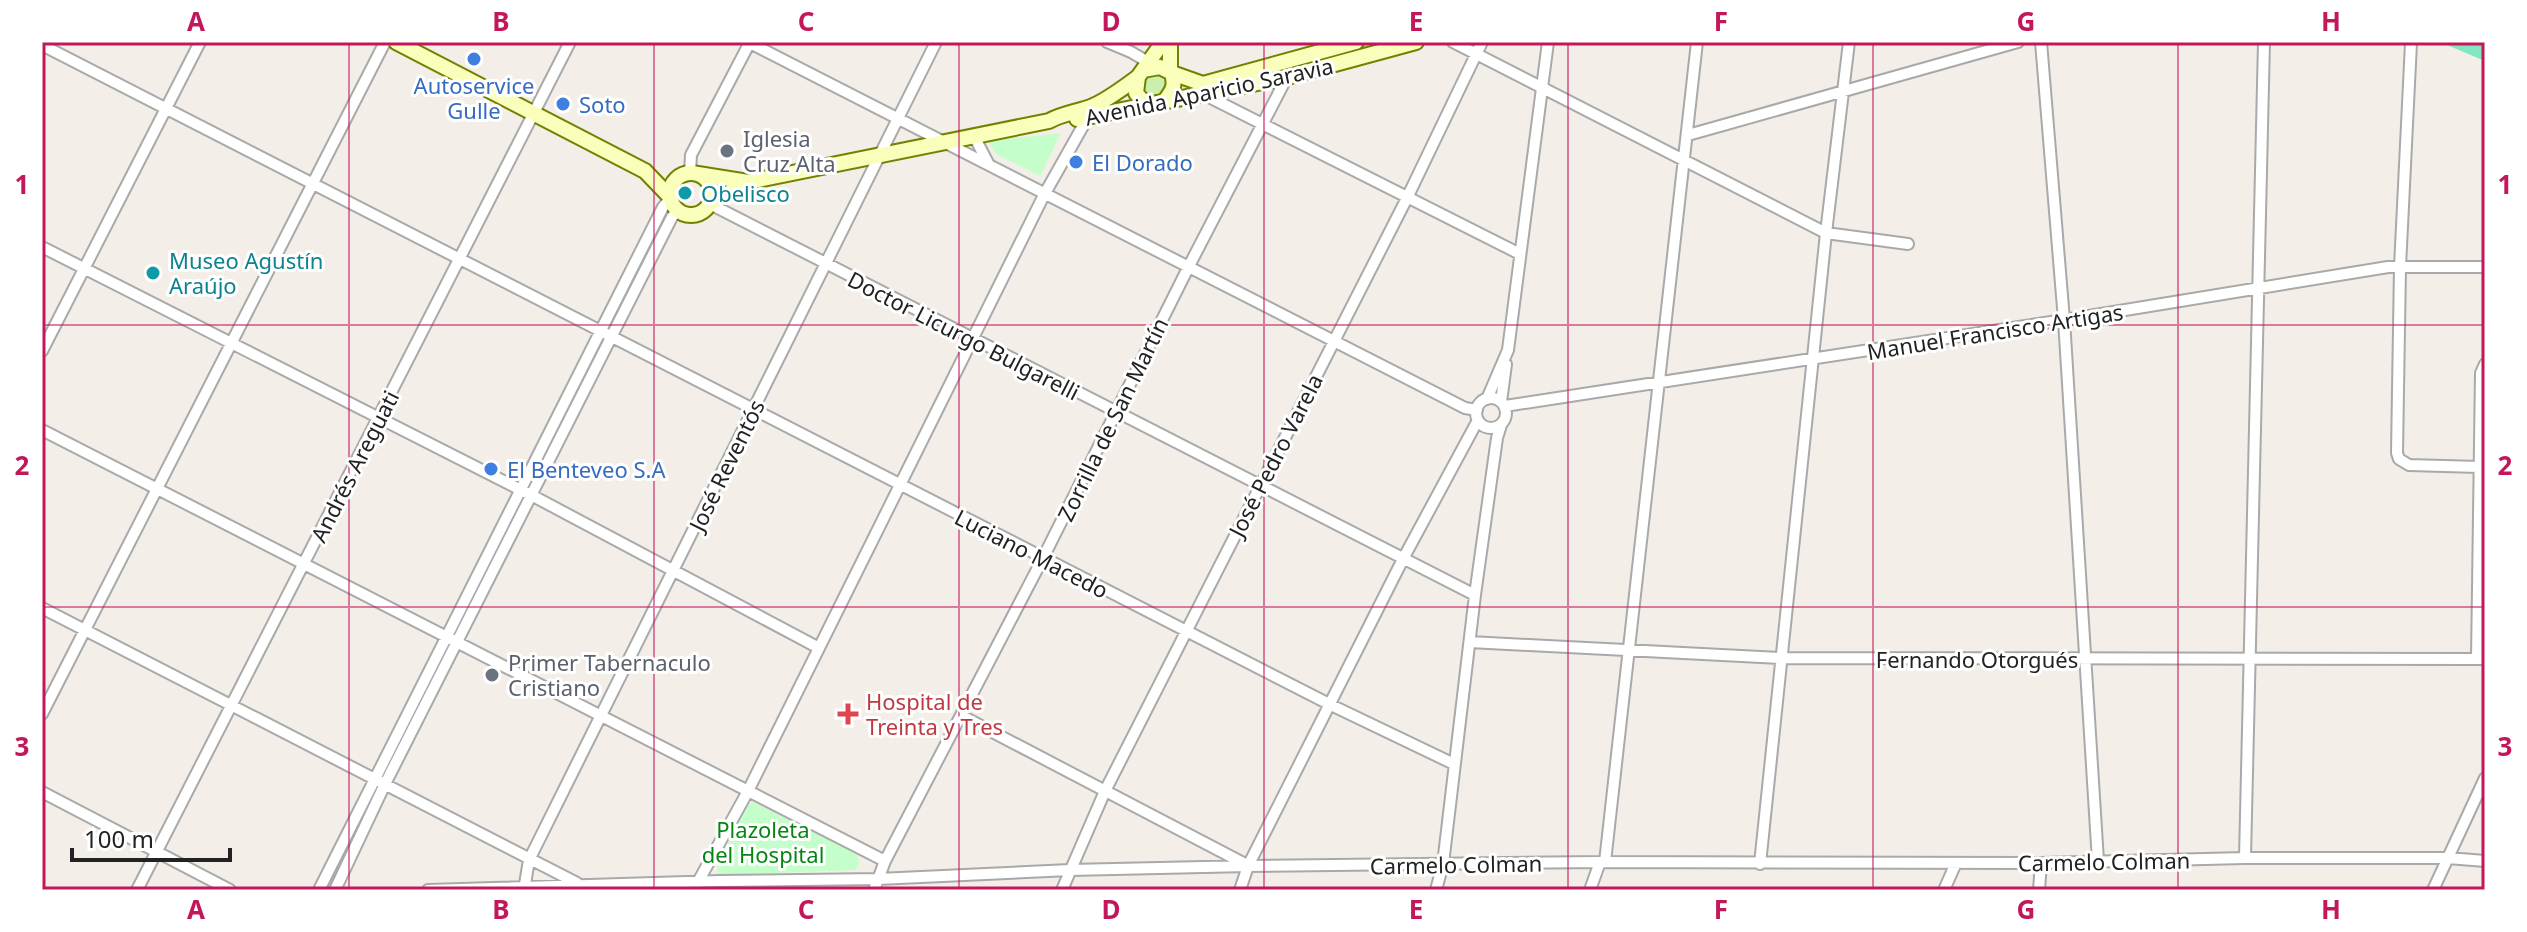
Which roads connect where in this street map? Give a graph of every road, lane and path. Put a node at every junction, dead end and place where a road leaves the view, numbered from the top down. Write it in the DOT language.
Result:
graph roads {
  1 [pos="200,42"];
  2 [pos="385,42"];
  3 [pos="396,42"];
  4 [pos="570,42"];
  5 [pos="750,42"];
  6 [pos="936,42"];
  7 [pos="1107,42"];
  8 [pos="1163,42"];
  9 [pos="1170,42"];
  10 [pos="1356,42"];
  11 [pos="1416,42"];
  12 [pos="1453,42"];
  13 [pos="1482,42"];
  14 [pos="1548,42"];
  15 [pos="1697,42"];
  16 [pos="1849,42"];
  17 [pos="2018,42"];
  18 [pos="2041,42"];
  19 [pos="2264,42"];
  20 [pos="2411,43"];
  21 [pos="42,45"];
  22 [pos="1476,54"];
  23 [pos="1143,70"];
  24 [pos="1171,73"];
  25 [pos="1287,77"];
  26 [pos="1541,87"];
  27 [pos="1843,91"];
  28 [pos="1205,95"];
  29 [pos="1164,102"];
  30 [pos="1146,105"];
  31 [pos="166,108"];
  32 [pos="535,113"];
  33 [pos="1088,117"];
  34 [pos="897,119"];
  35 [pos="1049,121"];
  36 [pos="1261,123"];
  37 [pos="1688,135"];
  38 [pos="974,136"];
  39 [pos="943,142"];
  40 [pos="880,154"];
  41 [pos="1683,161"];
  42 [pos="990,167"];
  43 [pos="645,171"];
  44 [pos="691,174"];
  45 [pos="748,182"];
  46 [pos="313,184"];
  47 [pos="1044,195"];
  48 [pos="1407,198"];
  49 [pos="673,202"];
  50 [pos="711,204"];
  51 [pos="1826,233"];
  52 [pos="1908,244"];
  53 [pos="42,247"];
  54 [pos="2485,253"];
  55 [pos="1520,254"];
  56 [pos="460,259"];
  57 [pos="826,264"];
  58 [pos="1189,266"];
  59 [pos="2482,266"];
  60 [pos="2400,267"];
  61 [pos="84,268"];
  62 [pos="2257,288"];
  63 [pos="2064,320"];
  64 [pos="601,331"];
  65 [pos="613,337"];
  66 [pos="972,339"];
  67 [pos="1334,340"];
  68 [pos="231,343"];
  69 [pos="1508,350"];
  70 [pos="42,351"];
  71 [pos="1813,359"];
  72 [pos="2483,368"];
  73 [pos="1658,383"];
  74 [pos="1487,399"];
  75 [pos="1503,404"];
  76 [pos="753,409"];
  77 [pos="1115,412"];
  78 [pos="1478,415"];
  79 [pos="379,418"];
  80 [pos="1501,425"];
  81 [pos="42,430"];
  82 [pos="2479,467"];
  83 [pos="898,485"];
  84 [pos="1259,485"];
  85 [pos="156,490"];
  86 [pos="521,490"];
  87 [pos="533,496"];
  88 [pos="1043,558"];
  89 [pos="1403,559"];
  90 [pos="303,565"];
  91 [pos="673,570"];
  92 [pos="1475,595"];
  93 [pos="42,608"];
  94 [pos="85,630"];
  95 [pos="1186,631"];
  96 [pos="446,638"];
  97 [pos="1470,642"];
  98 [pos="457,644"];
  99 [pos="819,648"];
  100 [pos="1628,650"];
  101 [pos="1780,658"];
  102 [pos="2249,658"];
  103 [pos="2481,659"];
  104 [pos="2085,660"];
  105 [pos="1331,705"];
  106 [pos="232,706"];
  107 [pos="42,714"];
  108 [pos="962,716"];
  109 [pos="600,717"];
  110 [pos="1454,764"];
  111 [pos="2485,778"];
  112 [pos="374,779"];
  113 [pos="385,784"];
  114 [pos="748,791"];
  115 [pos="1105,791"];
  116 [pos="42,792"];
  117 [pos="157,851"];
  118 [pos="2245,858"];
  119 [pos="2448,858"];
  120 [pos="529,860"];
  121 [pos="885,861"];
  122 [pos="2098,861"];
  123 [pos="2485,861"];
  124 [pos="1603,862"];
  125 [pos="1956,863"];
  126 [pos="2041,863"];
  127 [pos="1443,864"];
  128 [pos="1760,864"];
  129 [pos="1248,866"];
  130 [pos="1070,870"];
  131 [pos="878,879"];
  132 [pos="698,882"];
  133 [pos="581,885"];
  134 [pos="735,885"];
  135 [pos="524,888"];
  136 [pos="137,890"];
  137 [pos="230,890"];
  138 [pos="319,890"];
  139 [pos="335,890"];
  140 [pos="428,890"];
  141 [pos="874,890"];
  142 [pos="1062,890"];
  143 [pos="1240,890"];
  144 [pos="1436,890"];
  145 [pos="1590,890"];
  146 [pos="1944,890"];
  147 [pos="2039,890"];
  148 [pos="2433,890"];
  1 -- 31 [label="street"];
  2 -- 46 [label="street"];
  3 -- 32 [label="street"];
  4 -- 32 [label="street, Andrés Areguati"];
  5 -- 34 [label="street"];
  5 -- 44 [label="street"];
  6 -- 34 [label="street, José Reventós"];
  7 -- 23 [label="street"];
  8 -- 23 [label="street, Avenida Aparicio Saravia"];
  9 -- 24 [label="street"];
  10 -- 24 [label="street, Avenida Aparicio Saravia"];
  11 -- 25 [label="street, Avenida Aparicio Saravia"];
  12 -- 22 [label="street"];
  13 -- 22 [label="street, José Pedro Varela"];
  14 -- 26 [label="street"];
  15 -- 37 [label="street"];
  16 -- 27 [label="street"];
  17 -- 27 [label="street"];
  18 -- 63 [label="street"];
  19 -- 62 [label="street"];
  20 -- 60 [label="street"];
  21 -- 31 [label="street, Luciano Macedo"];
  22 -- 26 [label="street"];
  22 -- 48 [label="street, José Pedro Varela"];
  23 -- 24 [label="street"];
  23 -- 30 [label="street"];
  23 -- 35 [label="street, Avenida Aparicio Saravia"];
  24 -- 29 [label="street"];
  25 -- 28 [label="street, Avenida Aparicio Saravia"];
  25 -- 36 [label="street, Zorrilla de San Martín"];
  26 -- 41 [label="street"];
  26 -- 55 [label="street"];
  27 -- 37 [label="street"];
  27 -- 51 [label="street"];
  28 -- 29 [label="street, Avenida Aparicio Saravia"];
  28 -- 36 [label="street"];
  29 -- 30 [label="street, Avenida Aparicio Saravia"];
  30 -- 33 [label="street, Avenida Aparicio Saravia"];
  31 -- 46 [label="street, Luciano Macedo"];
  31 -- 61 [label="street"];
  32 -- 43 [label="street"];
  32 -- 56 [label="street, Andrés Areguati"];
  33 -- 35 [label="street, Avenida Aparicio Saravia"];
  33 -- 47 [label="street"];
  34 -- 39 [label="street"];
  34 -- 40 [label="street, José Reventós"];
  35 -- 38 [label="street, Avenida Aparicio Saravia"];
  36 -- 48 [label="street"];
  36 -- 58 [label="street, Zorrilla de San Martín"];
  37 -- 41 [label="street"];
  38 -- 39 [label="street, Avenida Aparicio Saravia"];
  38 -- 42 [label="street"];
  39 -- 40 [label="street, Avenida Aparicio Saravia"];
  39 -- 42 [label="street"];
  40 -- 45 [label="street, Avenida Aparicio Saravia"];
  40 -- 57 [label="street, José Reventós"];
  41 -- 51 [label="street"];
  41 -- 73 [label="street"];
  42 -- 47 [label="street"];
  43 -- 44 [label="street, Avenida Aparicio Saravia"];
  43 -- 49 [label="street"];
  44 -- 45 [label="street, Avenida Aparicio Saravia"];
  44 -- 49 [label="street"];
  44 -- 50 [label="street"];
  45 -- 50 [label="street, Avenida Aparicio Saravia"];
  46 -- 56 [label="street, Luciano Macedo"];
  46 -- 68 [label="street"];
  47 -- 58 [label="street"];
  47 -- 66 [label="street"];
  48 -- 55 [label="street"];
  48 -- 67 [label="street, José Pedro Varela"];
  49 -- 50 [label="street"];
  49 -- 64 [label="street"];
  49 -- 65 [label="street"];
  50 -- 57 [label="street, Doctor Licurgo Bulgarelli"];
  51 -- 52 [label="street"];
  51 -- 71 [label="street"];
  53 -- 61 [label="street"];
  54 -- 59 [label="street"];
  55 -- 69 [label="street"];
  56 -- 64 [label="street, Luciano Macedo"];
  56 -- 79 [label="street, Andrés Areguati"];
  57 -- 66 [label="street, Doctor Licurgo Bulgarelli"];
  57 -- 76 [label="street, José Reventós"];
  58 -- 67 [label="street"];
  58 -- 77 [label="street, Zorrilla de San Martín"];
  59 -- 60 [label="street, Manuel Francisco Artigas"];
  60 -- 62 [label="street, Manuel Francisco Artigas"];
  60 -- 82 [label="street"];
  61 -- 68 [label="street"];
  61 -- 70 [label="street"];
  62 -- 63 [label="street, Manuel Francisco Artigas"];
  62 -- 102 [label="street"];
  63 -- 71 [label="street, Manuel Francisco Artigas"];
  63 -- 104 [label="street"];
  64 -- 65 [label="street, Luciano Macedo"];
  64 -- 86 [label="street"];
  65 -- 76 [label="street, Luciano Macedo"];
  65 -- 87 [label="street"];
  66 -- 77 [label="street, Doctor Licurgo Bulgarelli"];
  66 -- 83 [label="street"];
  67 -- 78 [label="street"];
  67 -- 84 [label="street, José Pedro Varela"];
  68 -- 79 [label="street"];
  68 -- 85 [label="street"];
  69 -- 74 [label="street"];
  69 -- 75 [label="street"];
  71 -- 73 [label="street, Manuel Francisco Artigas"];
  71 -- 101 [label="street"];
  72 -- 82 [label="street"];
  73 -- 75 [label="street, Manuel Francisco Artigas"];
  73 -- 100 [label="street"];
  74 -- 75 [label="street"];
  74 -- 78 [label="street"];
  75 -- 80 [label="street"];
  76 -- 83 [label="street, Luciano Macedo"];
  76 -- 91 [label="street, José Reventós"];
  77 -- 84 [label="street, Doctor Licurgo Bulgarelli"];
  77 -- 88 [label="street, Zorrilla de San Martín"];
  78 -- 80 [label="street"];
  78 -- 89 [label="street"];
  79 -- 86 [label="street"];
  79 -- 90 [label="street, Andrés Areguati"];
  80 -- 92 [label="street"];
  81 -- 85 [label="street"];
  82 -- 103 [label="street"];
  83 -- 88 [label="street, Luciano Macedo"];
  83 -- 99 [label="street"];
  84 -- 89 [label="street, Doctor Licurgo Bulgarelli"];
  84 -- 95 [label="street, José Pedro Varela"];
  85 -- 90 [label="street"];
  85 -- 94 [label="street"];
  86 -- 87 [label="street"];
  86 -- 96 [label="street"];
  87 -- 91 [label="street"];
  87 -- 98 [label="street"];
  88 -- 95 [label="street, Luciano Macedo"];
  88 -- 108 [label="street, Zorrilla de San Martín"];
  89 -- 92 [label="street, Doctor Licurgo Bulgarelli"];
  89 -- 105 [label="street"];
  90 -- 96 [label="street"];
  90 -- 106 [label="street, Andrés Areguati"];
  91 -- 99 [label="street"];
  91 -- 109 [label="street, José Reventós"];
  92 -- 97 [label="street"];
  93 -- 94 [label="street"];
  94 -- 106 [label="street"];
  94 -- 107 [label="street"];
  95 -- 105 [label="street, Luciano Macedo"];
  95 -- 115 [label="street, José Pedro Varela"];
  96 -- 98 [label="street"];
  96 -- 112 [label="street"];
  97 -- 100 [label="street, Fernando Otorgués"];
  97 -- 110 [label="street"];
  98 -- 109 [label="street"];
  98 -- 113 [label="street"];
  99 -- 114 [label="street"];
  100 -- 101 [label="street, Fernando Otorgués"];
  100 -- 124 [label="street"];
  101 -- 104 [label="street, Fernando Otorgués"];
  101 -- 128 [label="street"];
  102 -- 103 [label="street, Fernando Otorgués"];
  102 -- 104 [label="street, Fernando Otorgués"];
  102 -- 118 [label="street"];
  104 -- 122 [label="street"];
  105 -- 110 [label="street, Luciano Macedo"];
  105 -- 129 [label="street"];
  106 -- 112 [label="street"];
  106 -- 117 [label="street, Andrés Areguati"];
  108 -- 115 [label="street"];
  108 -- 121 [label="street, Zorrilla de San Martín"];
  109 -- 114 [label="street"];
  109 -- 120 [label="street, José Reventós"];
  110 -- 127 [label="street"];
  111 -- 119 [label="street"];
  112 -- 113 [label="street"];
  112 -- 138 [label="street"];
  113 -- 120 [label="street"];
  113 -- 139 [label="street"];
  114 -- 121 [label="street"];
  114 -- 132 [label="street"];
  115 -- 129 [label="street"];
  115 -- 130 [label="street, José Pedro Varela"];
  116 -- 117 [label="street"];
  117 -- 136 [label="street, Andrés Areguati"];
  117 -- 137 [label="street"];
  118 -- 119 [label="street, Carmelo Colman"];
  118 -- 122 [label="street, Carmelo Colman"];
  119 -- 123 [label="street, Carmelo Colman"];
  119 -- 148 [label="street"];
  120 -- 133 [label="street"];
  120 -- 135 [label="street, José Reventós"];
  121 -- 131 [label="street, Zorrilla de San Martín"];
  122 -- 126 [label="street, Carmelo Colman"];
  124 -- 127 [label="street, Carmelo Colman"];
  124 -- 128 [label="street, Carmelo Colman"];
  124 -- 145 [label="street"];
  125 -- 126 [label="street, Carmelo Colman"];
  125 -- 128 [label="street, Carmelo Colman"];
  125 -- 146 [label="street"];
  126 -- 147 [label="street"];
  127 -- 129 [label="street, Carmelo Colman"];
  127 -- 144 [label="street"];
  129 -- 130 [label="street, Carmelo Colman"];
  129 -- 143 [label="street"];
  130 -- 131 [label="street, Carmelo Colman"];
  130 -- 142 [label="street, José Pedro Varela"];
  131 -- 134 [label="street, Carmelo Colman"];
  131 -- 141 [label="street, Zorrilla de San Martín"];
  132 -- 133 [label="street, Carmelo Colman"];
  132 -- 134 [label="street, Carmelo Colman"];
  133 -- 135 [label="street, Carmelo Colman"];
  135 -- 140 [label="street, Carmelo Colman"];
}
